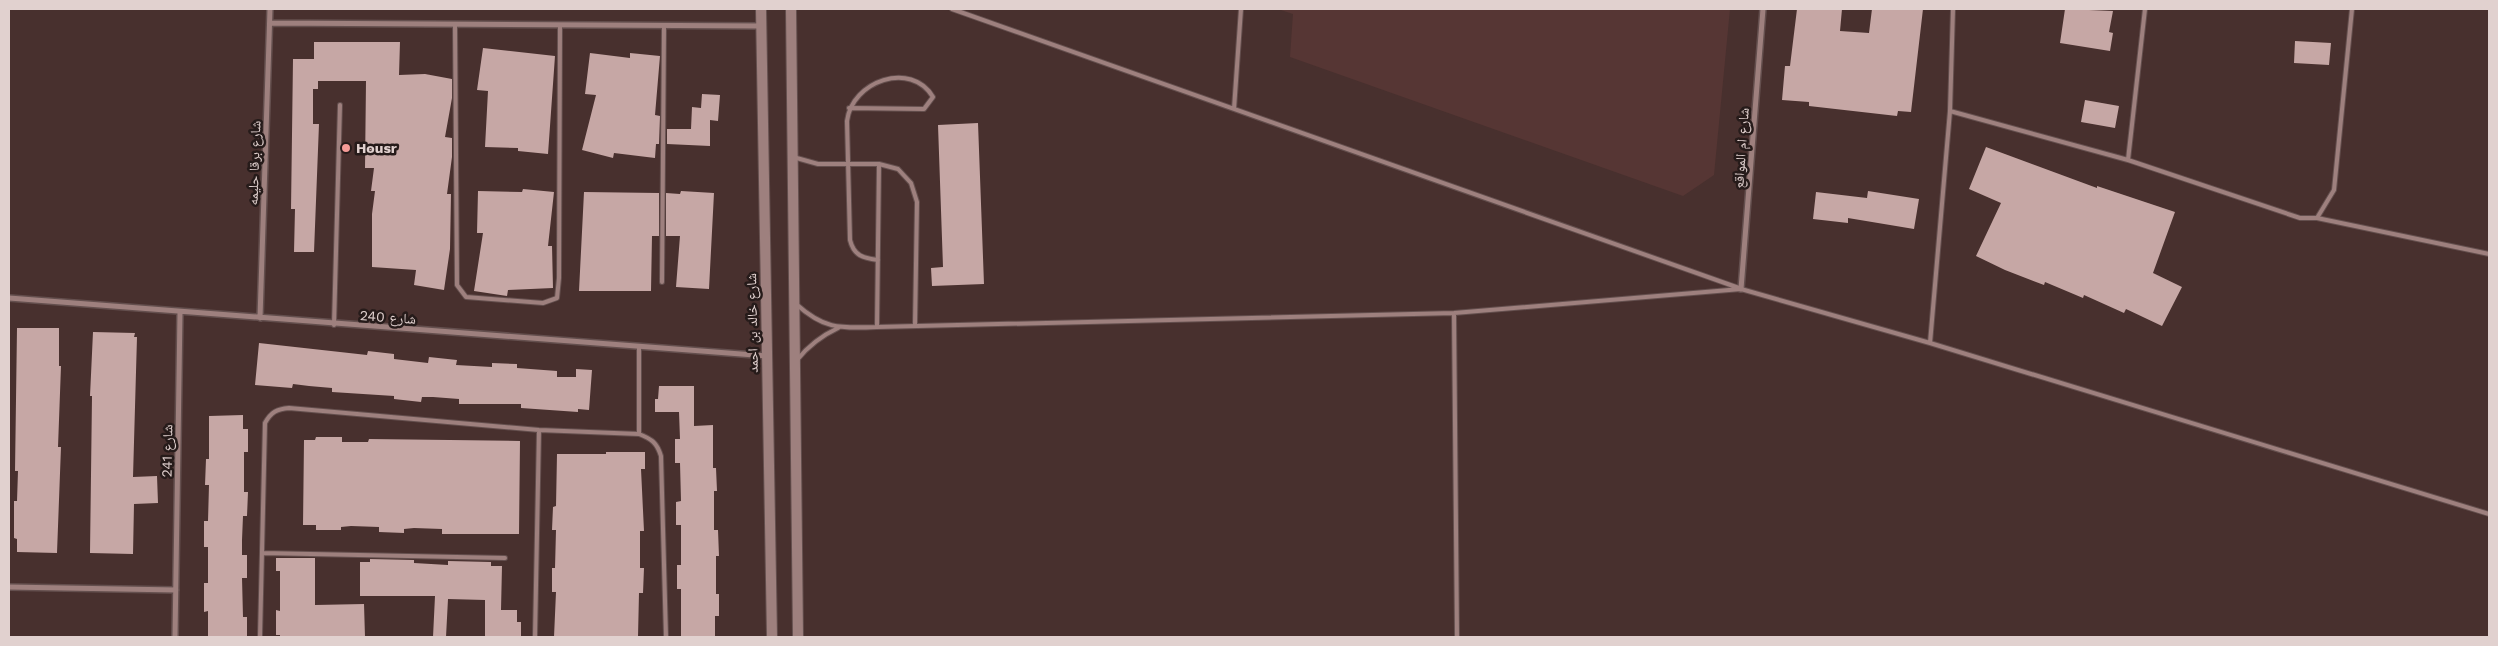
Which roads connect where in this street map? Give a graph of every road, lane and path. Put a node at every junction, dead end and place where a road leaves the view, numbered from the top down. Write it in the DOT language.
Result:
graph roads {
  1 [pos="270,9"];
  2 [pos="761,9"];
  3 [pos="791,9"];
  4 [pos="952,9"];
  5 [pos="1242,9"];
  6 [pos="1762,9"];
  7 [pos="1953,9"];
  8 [pos="2145,9"];
  9 [pos="2352,9"];
  10 [pos="270,23"];
  11 [pos="455,24"];
  12 [pos="560,25"];
  13 [pos="664,26"];
  14 [pos="761,26"];
  15 [pos="340,105"];
  16 [pos="849,108"];
  17 [pos="1234,109"];
  18 [pos="1950,111"];
  19 [pos="793,156"];
  20 [pos="2128,160"];
  21 [pos="848,164"];
  22 [pos="879,164"];
  23 [pos="2317,218"];
  24 [pos="2489,254"];
  25 [pos="878,260"];
  26 [pos="662,282"];
  27 [pos="1741,289"];
  28 [pos="9,298"];
  29 [pos="794,302"];
  30 [pos="180,312"];
  31 [pos="1454,313"];
  32 [pos="260,318"];
  33 [pos="334,325"];
  34 [pos="915,326"];
  35 [pos="877,327"];
  36 [pos="838,328"];
  37 [pos="1930,343"];
  38 [pos="639,347"];
  39 [pos="766,356"];
  40 [pos="795,363"];
  41 [pos="539,430"];
  42 [pos="638,434"];
  43 [pos="2489,514"];
  44 [pos="262,553"];
  45 [pos="505,558"];
  46 [pos="9,587"];
  47 [pos="176,590"];
  48 [pos="175,637"];
  49 [pos="260,637"];
  50 [pos="535,637"];
  51 [pos="666,637"];
  52 [pos="772,637"];
  53 [pos="798,637"];
  54 [pos="1457,637"];
  1 -- 10 [label="street, شارع برقا حليمه"];
  2 -- 14 [label="main road, شارع خالد بن احمد"];
  3 -- 19 [label="main road"];
  4 -- 17 [label="lane"];
  5 -- 17 [label="lane"];
  6 -- 27 [label="street, شارع ام المواقع"];
  7 -- 18 [label="lane"];
  8 -- 20 [label="lane"];
  9 -- 23 [label="lane"];
  10 -- 11 [label="street"];
  10 -- 32 [label="street, شارع برقا حليمه"];
  11 -- 12 [label="street"];
  11 -- 12 [label="lane"];
  12 -- 13 [label="street"];
  13 -- 14 [label="street"];
  13 -- 26 [label="lane"];
  14 -- 39 [label="main road, شارع خالد بن احمد"];
  15 -- 33 [label="lane"];
  16 -- 16 [label="lane"];
  16 -- 21 [label="lane"];
  17 -- 27 [label="lane"];
  18 -- 20 [label="lane"];
  18 -- 37 [label="lane"];
  19 -- 21 [label="lane"];
  19 -- 29 [label="main road"];
  20 -- 23 [label="lane"];
  21 -- 22 [label="lane"];
  21 -- 25 [label="lane"];
  22 -- 25 [label="lane"];
  22 -- 34 [label="lane"];
  23 -- 24 [label="lane"];
  25 -- 35 [label="lane"];
  27 -- 31 [label="lane"];
  27 -- 37 [label="lane"];
  28 -- 30 [label="street, شارع 240"];
  29 -- 36 [label="lane"];
  29 -- 40 [label="main road"];
  30 -- 32 [label="street, شارع 240"];
  30 -- 47 [label="street, شارع 241"];
  31 -- 34 [label="lane"];
  31 -- 54 [label="lane"];
  32 -- 33 [label="street, شارع 240"];
  33 -- 38 [label="street, شارع 240"];
  34 -- 35 [label="lane"];
  35 -- 36 [label="lane"];
  36 -- 40 [label="lane"];
  37 -- 43 [label="lane"];
  38 -- 39 [label="street, شارع 240"];
  38 -- 42 [label="lane"];
  39 -- 52 [label="main road, شارع خالد بن احمد"];
  40 -- 53 [label="main road"];
  41 -- 42 [label="lane"];
  41 -- 44 [label="lane"];
  41 -- 50 [label="lane"];
  42 -- 51 [label="lane"];
  44 -- 45 [label="lane"];
  44 -- 49 [label="lane"];
  46 -- 47 [label="street"];
  47 -- 48 [label="street, شارع 241"];
}
